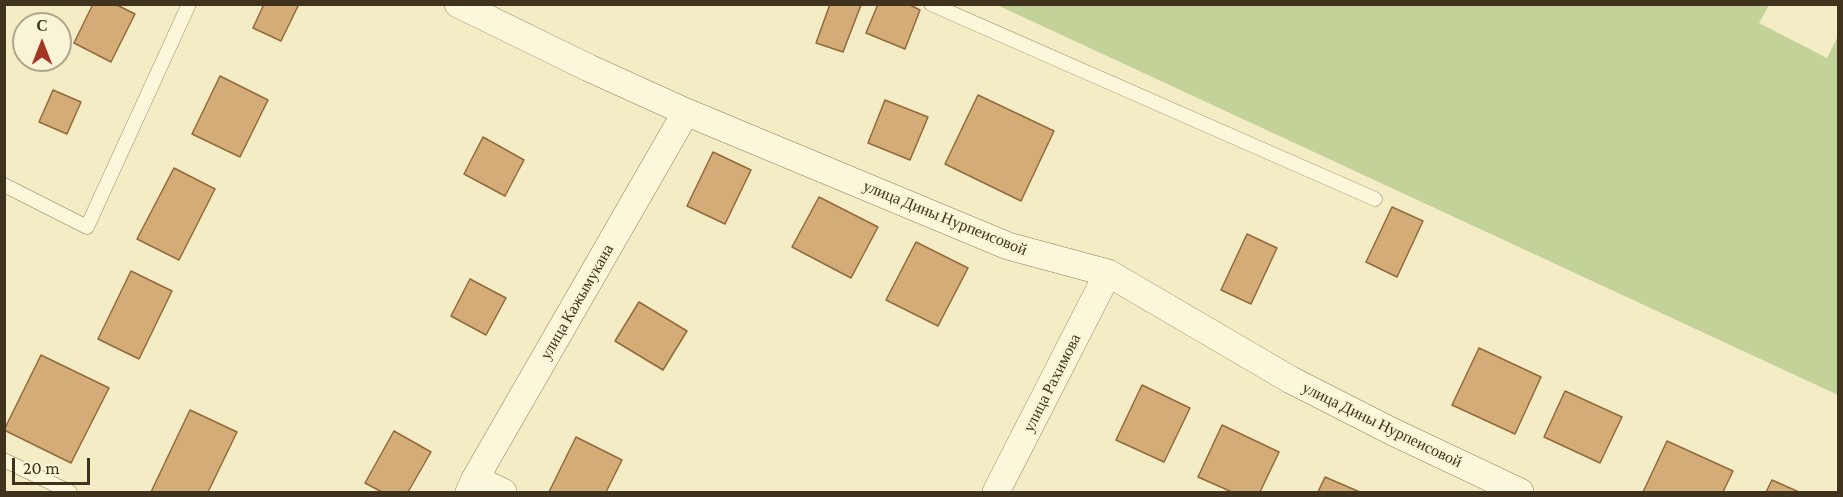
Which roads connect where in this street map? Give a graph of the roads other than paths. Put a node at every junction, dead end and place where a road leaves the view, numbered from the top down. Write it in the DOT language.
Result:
graph roads {
  1 [pos="189,4"];
  2 [pos="458,4"];
  3 [pos="930,4"];
  4 [pos="686,112"];
  5 [pos="4,185"];
  6 [pos="1375,200"];
  7 [pos="1108,273"];
  8 [pos="4,460"];
  9 [pos="472,486"];
  10 [pos="70,492"];
  11 [pos="503,492"];
  12 [pos="996,492"];
  13 [pos="1520,492"];
  1 -- 5 [label="lane"];
  2 -- 4 [label="street, улица Дины Нурпеисовой"];
  3 -- 6 [label="lane"];
  4 -- 7 [label="street, улица Дины Нурпеисовой"];
  4 -- 9 [label="street, улица Кажымукана"];
  7 -- 12 [label="street, улица Рахимова"];
  7 -- 13 [label="street, улица Дины Нурпеисовой"];
  8 -- 10 [label="lane"];
  9 -- 11 [label="street"];
}
